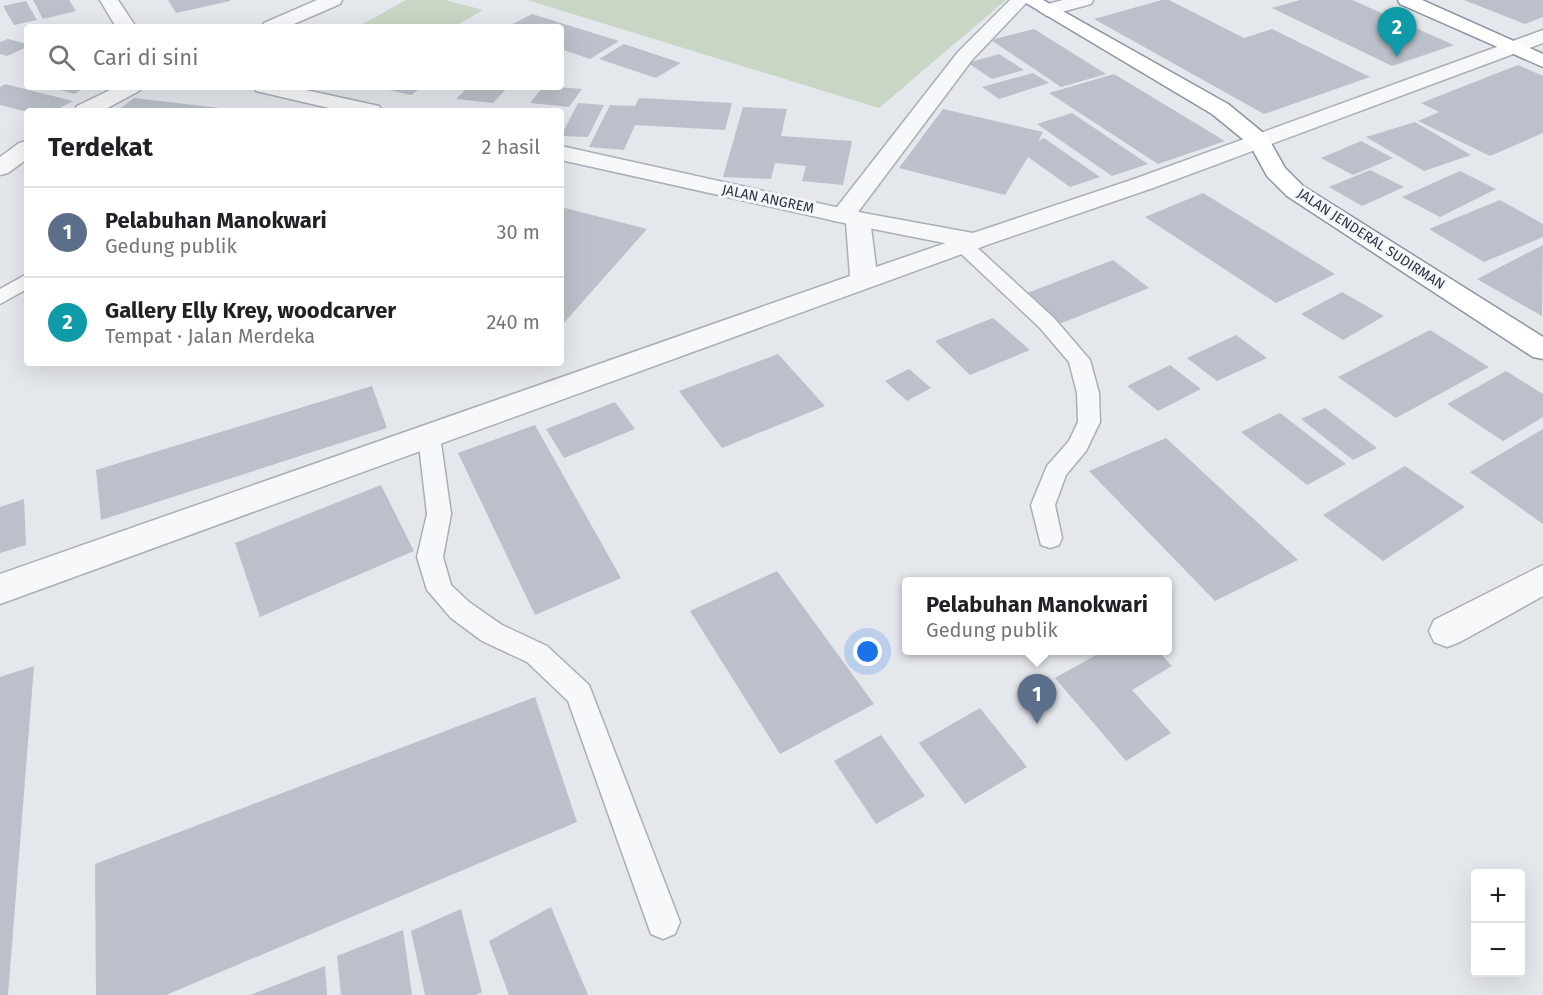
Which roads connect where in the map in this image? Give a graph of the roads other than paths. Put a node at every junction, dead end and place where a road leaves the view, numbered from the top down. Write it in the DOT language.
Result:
graph roads {
  1 [pos="109,0"];
  2 [pos="333,0"];
  3 [pos="1020,0"];
  4 [pos="1084,0"];
  5 [pos="1407,0"];
  6 [pos="1039,5"];
  7 [pos="124,24"];
  8 [pos="278,24"];
  9 [pos="1543,36"];
  10 [pos="1511,47"];
  11 [pos="1543,61"];
  12 [pos="126,90"];
  13 [pos="274,90"];
  14 [pos="92,108"];
  15 [pos="337,108"];
  16 [pos="1259,141"];
  17 [pos="24,150"];
  18 [pos="564,154"];
  19 [pos="0,168"];
  20 [pos="850,217"];
  21 [pos="969,243"];
  22 [pos="864,280"];
  23 [pos="24,282"];
  24 [pos="0,298"];
  25 [pos="1543,350"];
  26 [pos="429,436"];
  27 [pos="1050,538"];
  28 [pos="1543,579"];
  29 [pos="0,589"];
  30 [pos="1447,630"];
  31 [pos="663,922"];
  1 -- 7 [label="street"];
  2 -- 8 [label="street"];
  3 -- 20 [label="street"];
  4 -- 6 [label="street"];
  5 -- 10 [label="highway"];
  6 -- 16 [label="highway, JALAN JENDERAL SUDIRMAN"];
  9 -- 10 [label="street"];
  10 -- 11 [label="highway"];
  10 -- 16 [label="street"];
  12 -- 14 [label="street"];
  13 -- 15 [label="street"];
  16 -- 21 [label="street"];
  16 -- 25 [label="highway, JALAN JENDERAL SUDIRMAN"];
  17 -- 19 [label="street"];
  18 -- 20 [label="street, JALAN ANGREM"];
  20 -- 21 [label="street, JALAN ANGREM"];
  20 -- 22 [label="street"];
  21 -- 22 [label="street"];
  21 -- 27 [label="lane"];
  22 -- 26 [label="street"];
  23 -- 24 [label="lane"];
  26 -- 29 [label="street"];
  26 -- 31 [label="lane"];
  28 -- 30 [label="street"];
}
